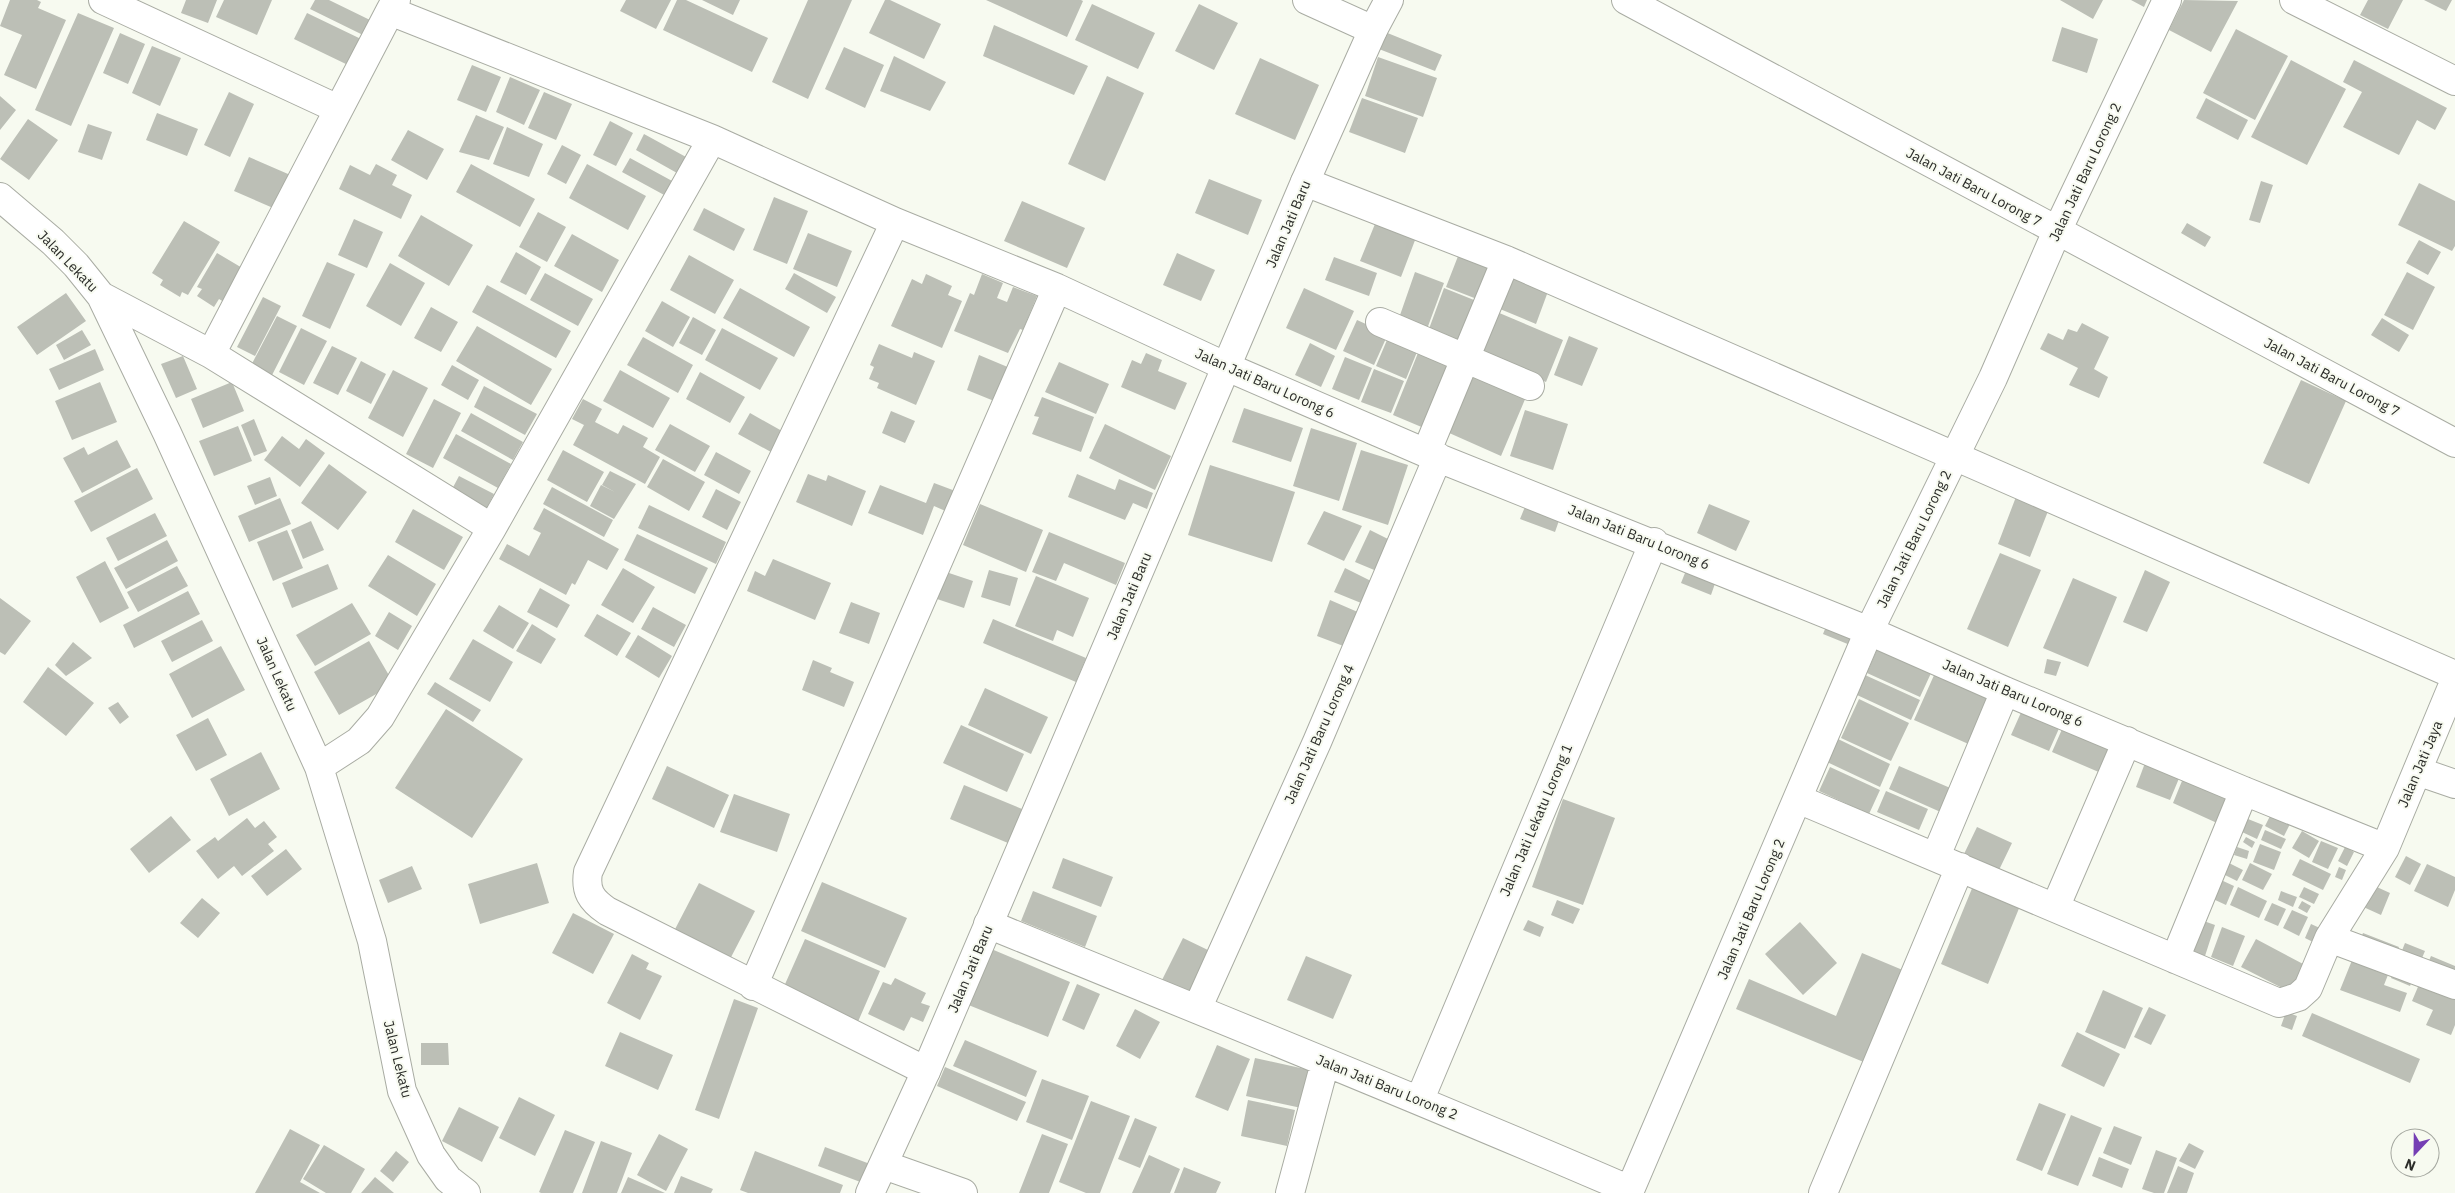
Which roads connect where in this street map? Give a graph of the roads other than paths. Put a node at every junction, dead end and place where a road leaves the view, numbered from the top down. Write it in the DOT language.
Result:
graph roads {
  1 [pos="103,0"];
  2 [pos="1307,0"];
  3 [pos="1390,0"];
  4 [pos="1626,0"];
  5 [pos="2167,0"];
  6 [pos="2294,0"];
  7 [pos="393,5"];
  8 [pos="1373,30"];
  9 [pos="2455,81"];
  10 [pos="338,109"];
  11 [pos="712,139"];
  12 [pos="1305,182"];
  13 [pos="0,197"];
  14 [pos="895,222"];
  15 [pos="2057,231"];
  16 [pos="1506,260"];
  17 [pos="1057,288"];
  18 [pos="101,296"];
  19 [pos="1380,322"];
  20 [pos="211,354"];
  21 [pos="1466,359"];
  22 [pos="1227,367"];
  23 [pos="1530,386"];
  24 [pos="2455,443"];
  25 [pos="1432,455"];
  26 [pos="1954,455"];
  27 [pos="492,528"];
  28 [pos="1654,542"];
  29 [pos="1869,631"];
  30 [pos="2455,675"];
  31 [pos="2455,680"];
  32 [pos="2005,691"];
  33 [pos="2127,741"];
  34 [pos="319,767"];
  35 [pos="2417,771"];
  36 [pos="2455,784"];
  37 [pos="2244,791"];
  38 [pos="1798,799"];
  39 [pos="2386,848"];
  40 [pos="1948,862"];
  41 [pos="2055,908"];
  42 [pos="988,924"];
  43 [pos="2329,938"];
  44 [pos="2174,959"];
  45 [pos="2455,985"];
  46 [pos="753,986"];
  47 [pos="1197,1009"];
  48 [pos="1325,1063"];
  49 [pos="926,1071"];
  50 [pos="1420,1099"];
  51 [pos="884,1165"];
  52 [pos="1632,1192"];
  53 [pos="466,1193"];
  54 [pos="870,1193"];
  55 [pos="963,1193"];
  56 [pos="1290,1193"];
  57 [pos="1823,1193"];
  1 -- 10 [label="street"];
  2 -- 8 [label="street"];
  3 -- 8 [label="street, Jalan Jati Baru"];
  4 -- 15 [label="street, Jalan Jati Baru Lorong 7"];
  5 -- 15 [label="street, Jalan Jati Baru Lorong 2"];
  6 -- 9 [label="street"];
  7 -- 10 [label="street"];
  7 -- 11 [label="street, Jalan Jati Baru Lorong 6"];
  8 -- 12 [label="street, Jalan Jati Baru"];
  10 -- 20 [label="street"];
  11 -- 14 [label="street, Jalan Jati Baru Lorong 6"];
  11 -- 27 [label="street"];
  12 -- 16 [label="street"];
  12 -- 22 [label="street, Jalan Jati Baru"];
  13 -- 18 [label="street, Jalan Lekatu"];
  14 -- 17 [label="street, Jalan Jati Baru Lorong 6"];
  14 -- 46 [label="street"];
  15 -- 24 [label="street, Jalan Jati Baru Lorong 7"];
  15 -- 26 [label="street, Jalan Jati Baru Lorong 2"];
  16 -- 21 [label="street, Jalan Jati Baru Lorong 4"];
  16 -- 26 [label="street"];
  17 -- 22 [label="street, Jalan Jati Baru Lorong 6"];
  17 -- 46 [label="street"];
  18 -- 20 [label="street"];
  18 -- 34 [label="street, Jalan Lekatu"];
  19 -- 21 [label="street"];
  20 -- 27 [label="street"];
  21 -- 23 [label="street"];
  21 -- 25 [label="street, Jalan Jati Baru Lorong 4"];
  22 -- 25 [label="street, Jalan Jati Baru Lorong 6"];
  22 -- 42 [label="street, Jalan Jati Baru"];
  25 -- 28 [label="street, Jalan Jati Baru Lorong 6"];
  25 -- 47 [label="street, Jalan Jati Baru Lorong 4"];
  26 -- 29 [label="street, Jalan Jati Baru Lorong 2"];
  26 -- 30 [label="street"];
  27 -- 34 [label="street"];
  28 -- 29 [label="street, Jalan Jati Baru Lorong 6"];
  28 -- 50 [label="street, Jalan Jati Lekatu Lorong 1"];
  29 -- 32 [label="street, Jalan Jati Baru Lorong 6"];
  29 -- 38 [label="street, Jalan Jati Baru Lorong 2"];
  31 -- 35 [label="street, Jalan Jati Jaya"];
  32 -- 33 [label="street, Jalan Jati Baru Lorong 6"];
  32 -- 40 [label="street"];
  33 -- 37 [label="street, Jalan Jati Baru Lorong 6"];
  33 -- 41 [label="street"];
  34 -- 53 [label="street, Jalan Lekatu"];
  35 -- 36 [label="street"];
  35 -- 39 [label="street, Jalan Jati Jaya"];
  37 -- 39 [label="street, Jalan Jati Baru Lorong 6"];
  37 -- 44 [label="street"];
  38 -- 40 [label="street"];
  38 -- 52 [label="street, Jalan Jati Baru Lorong 2"];
  39 -- 43 [label="street, Jalan Jati Jaya"];
  40 -- 41 [label="street"];
  40 -- 57 [label="street"];
  41 -- 44 [label="street"];
  42 -- 47 [label="street, Jalan Jati Baru Lorong 2"];
  42 -- 49 [label="street, Jalan Jati Baru"];
  43 -- 44 [label="street, Jalan Jati Jaya"];
  43 -- 45 [label="street"];
  46 -- 49 [label="street"];
  47 -- 48 [label="street, Jalan Jati Baru Lorong 2"];
  48 -- 50 [label="street, Jalan Jati Baru Lorong 2"];
  48 -- 56 [label="street"];
  49 -- 51 [label="street, Jalan Jati Baru"];
  50 -- 52 [label="street, Jalan Jati Baru Lorong 2"];
  51 -- 54 [label="street, Jalan Jati Baru"];
  51 -- 55 [label="street"];
}
